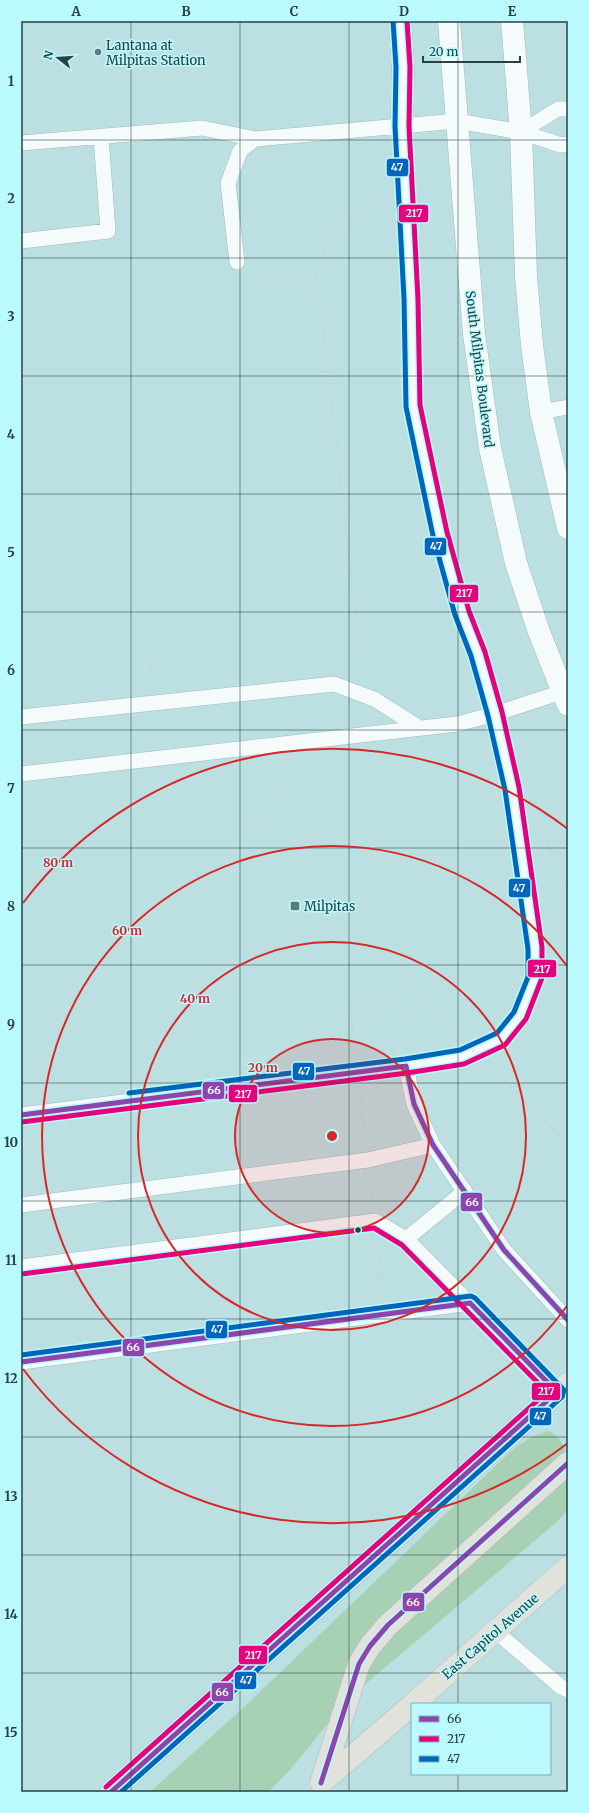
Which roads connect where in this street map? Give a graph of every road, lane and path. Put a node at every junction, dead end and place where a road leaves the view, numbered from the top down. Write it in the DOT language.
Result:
graph roads {
  1 [pos="400,21"];
  2 [pos="449,21"];
  3 [pos="512,21"];
  4 [pos="568,109"];
  5 [pos="457,121"];
  6 [pos="402,126"];
  7 [pos="521,132"];
  8 [pos="101,137"];
  9 [pos="255,139"];
  10 [pos="21,143"];
  11 [pos="568,144"];
  12 [pos="380,200"];
  13 [pos="21,241"];
  14 [pos="237,262"];
  15 [pos="316,271"];
  16 [pos="264,277"];
  17 [pos="568,407"];
  18 [pos="541,412"];
  19 [pos="568,528"];
  20 [pos="360,650"];
  21 [pos="149,659"];
  22 [pos="150,670"];
  23 [pos="566,696"];
  24 [pos="495,714"];
  25 [pos="21,717"];
  26 [pos="420,728"];
  27 [pos="21,774"];
  28 [pos="278,785"];
  29 [pos="279,790"];
  30 [pos="282,823"];
  31 [pos="248,828"];
  32 [pos="426,1003"];
  33 [pos="352,1025"];
  34 [pos="353,1039"];
  35 [pos="406,1066"];
  36 [pos="360,1096"];
  37 [pos="21,1114"];
  38 [pos="362,1115"];
  39 [pos="352,1117"];
  40 [pos="365,1134"];
  41 [pos="568,1144"];
  42 [pos="433,1146"];
  43 [pos="370,1184"];
  44 [pos="464,1191"];
  45 [pos="372,1201"];
  46 [pos="21,1205"];
  47 [pos="406,1239"];
  48 [pos="380,1257"];
  49 [pos="21,1267"];
  50 [pos="382,1279"];
  51 [pos="369,1280"];
  52 [pos="383,1289"];
  53 [pos="470,1303"];
  54 [pos="568,1320"];
  55 [pos="21,1362"];
  56 [pos="563,1388"];
  57 [pos="568,1463"];
  58 [pos="568,1567"];
  59 [pos="495,1631"];
  60 [pos="568,1690"];
  61 [pos="413,1703"];
  62 [pos="411,1705"];
  63 [pos="316,1788"];
  64 [pos="111,1792"];
  1 -- 6 [label="street"];
  2 -- 5 [label="street, South Milpitas Boulevard"];
  3 -- 7 [label="street"];
  4 -- 7 [label="lane"];
  5 -- 6 [label="lane"];
  5 -- 7 [label="lane"];
  5 -- 23 [label="street, South Milpitas Boulevard"];
  6 -- 9 [label="lane"];
  6 -- 24 [label="lane"];
  7 -- 11 [label="lane"];
  7 -- 18 [label="street"];
  8 -- 9 [label="lane"];
  8 -- 10 [label="lane"];
  8 -- 13 [label="lane"];
  9 -- 14 [label="lane"];
  12 -- 15 [label="path"];
  15 -- 16 [label="path"];
  15 -- 20 [label="path"];
  17 -- 18 [label="lane"];
  18 -- 19 [label="street"];
  21 -- 22 [label="path"];
  23 -- 24 [label="lane"];
  24 -- 26 [label="lane"];
  24 -- 35 [label="lane"];
  25 -- 26 [label="lane"];
  26 -- 27 [label="lane"];
  28 -- 29 [label="path"];
  30 -- 31 [label="path"];
  32 -- 33 [label="path"];
  32 -- 33 [label="path"];
  32 -- 41 [label="path, bridge"];
  33 -- 34 [label="path"];
  35 -- 37 [label="lane"];
  35 -- 42 [label="lane"];
  36 -- 38 [label="path"];
  38 -- 39 [label="path"];
  38 -- 40 [label="path"];
  42 -- 44 [label="lane"];
  42 -- 46 [label="lane"];
  43 -- 45 [label="path"];
  44 -- 47 [label="lane"];
  44 -- 54 [label="lane"];
  47 -- 49 [label="lane"];
  47 -- 53 [label="lane"];
  48 -- 50 [label="path"];
  50 -- 51 [label="path"];
  50 -- 52 [label="path"];
  53 -- 55 [label="lane"];
  53 -- 56 [label="lane"];
  56 -- 64 [label="main road"];
  57 -- 63 [label="main road"];
  58 -- 59 [label="main road, East Capitol Avenue"];
  59 -- 60 [label="lane"];
  59 -- 61 [label="main road, East Capitol Avenue"];
  62 -- 63 [label="main road, East Capitol Avenue"];
}
